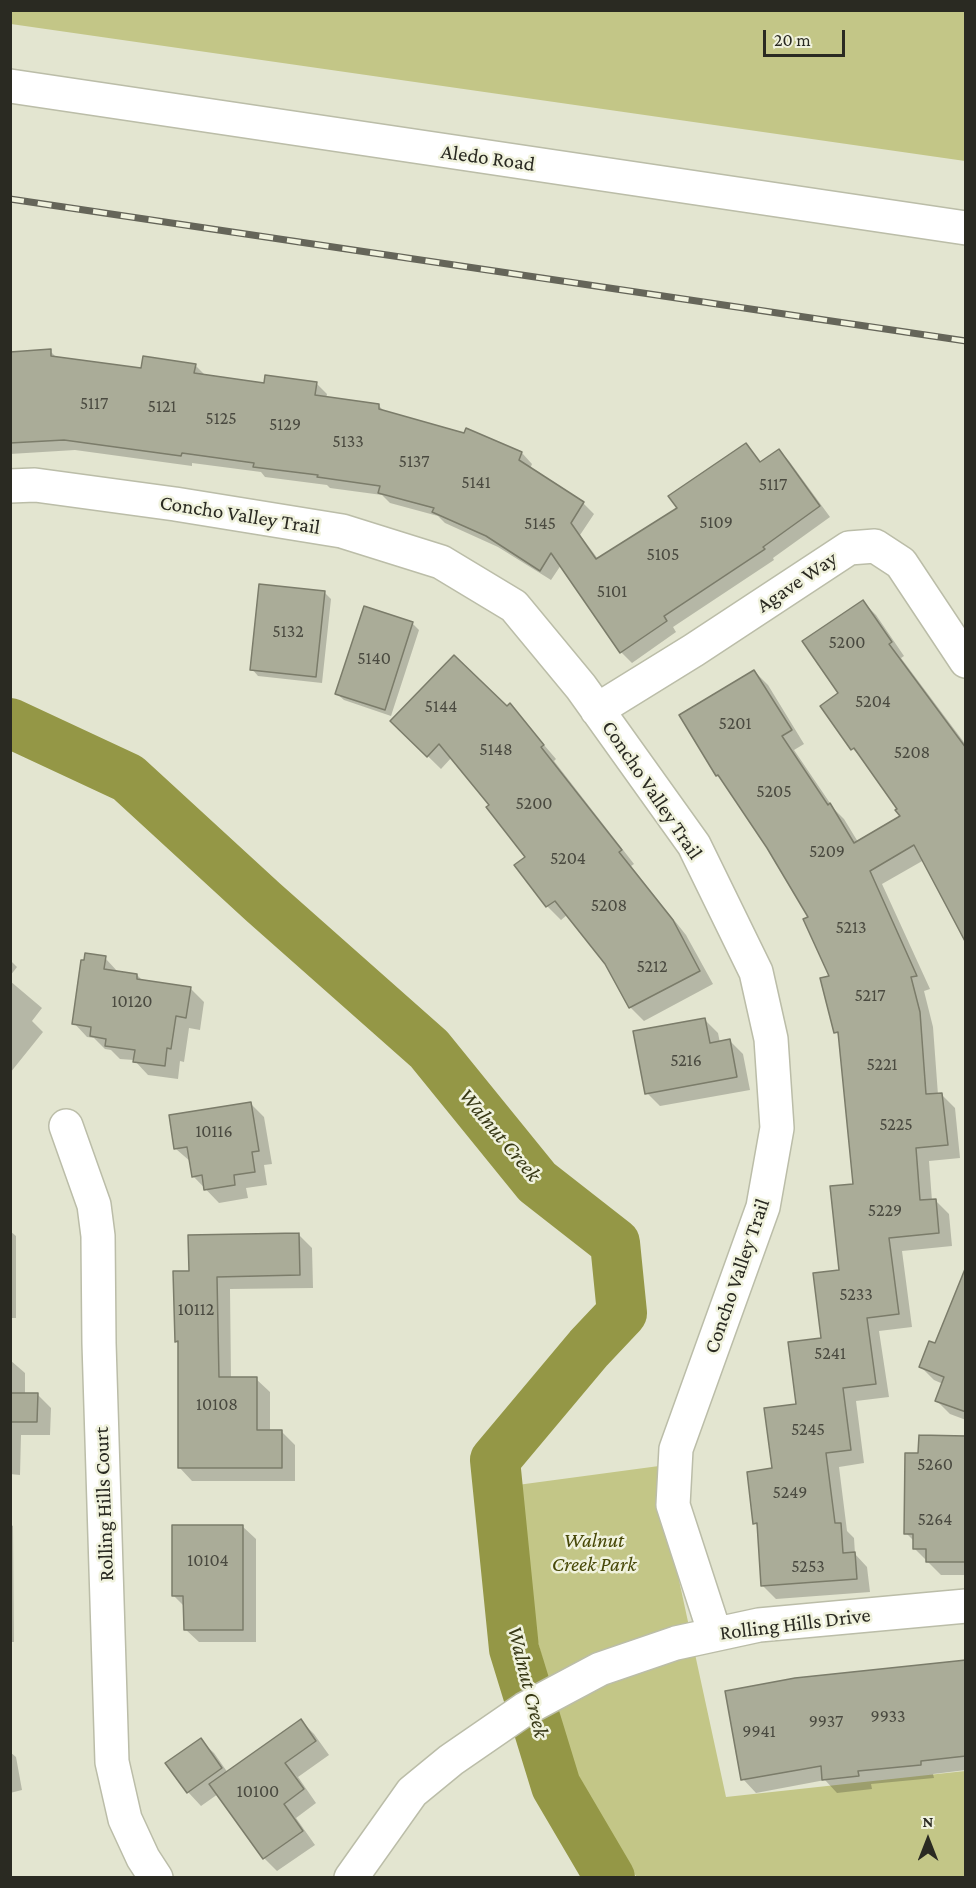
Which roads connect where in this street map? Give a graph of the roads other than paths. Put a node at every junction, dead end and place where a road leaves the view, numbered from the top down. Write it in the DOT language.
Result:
graph roads {
  1 [pos="10,86"];
  2 [pos="966,228"];
  3 [pos="10,486"];
  4 [pos="966,661"];
  5 [pos="597,710"];
  6 [pos="66,1126"];
  7 [pos="966,1605"];
  8 [pos="715,1634"];
  9 [pos="156,1878"];
  10 [pos="351,1878"];
  1 -- 2 [label="street, Aledo Road"];
  3 -- 5 [label="street, Concho Valley Trail"];
  4 -- 5 [label="street, Agave Way"];
  5 -- 8 [label="street, Concho Valley Trail"];
  6 -- 9 [label="street, Rolling Hills Court"];
  7 -- 8 [label="street, Rolling Hills Drive"];
  8 -- 10 [label="street, Rolling Hills Drive"];
}
